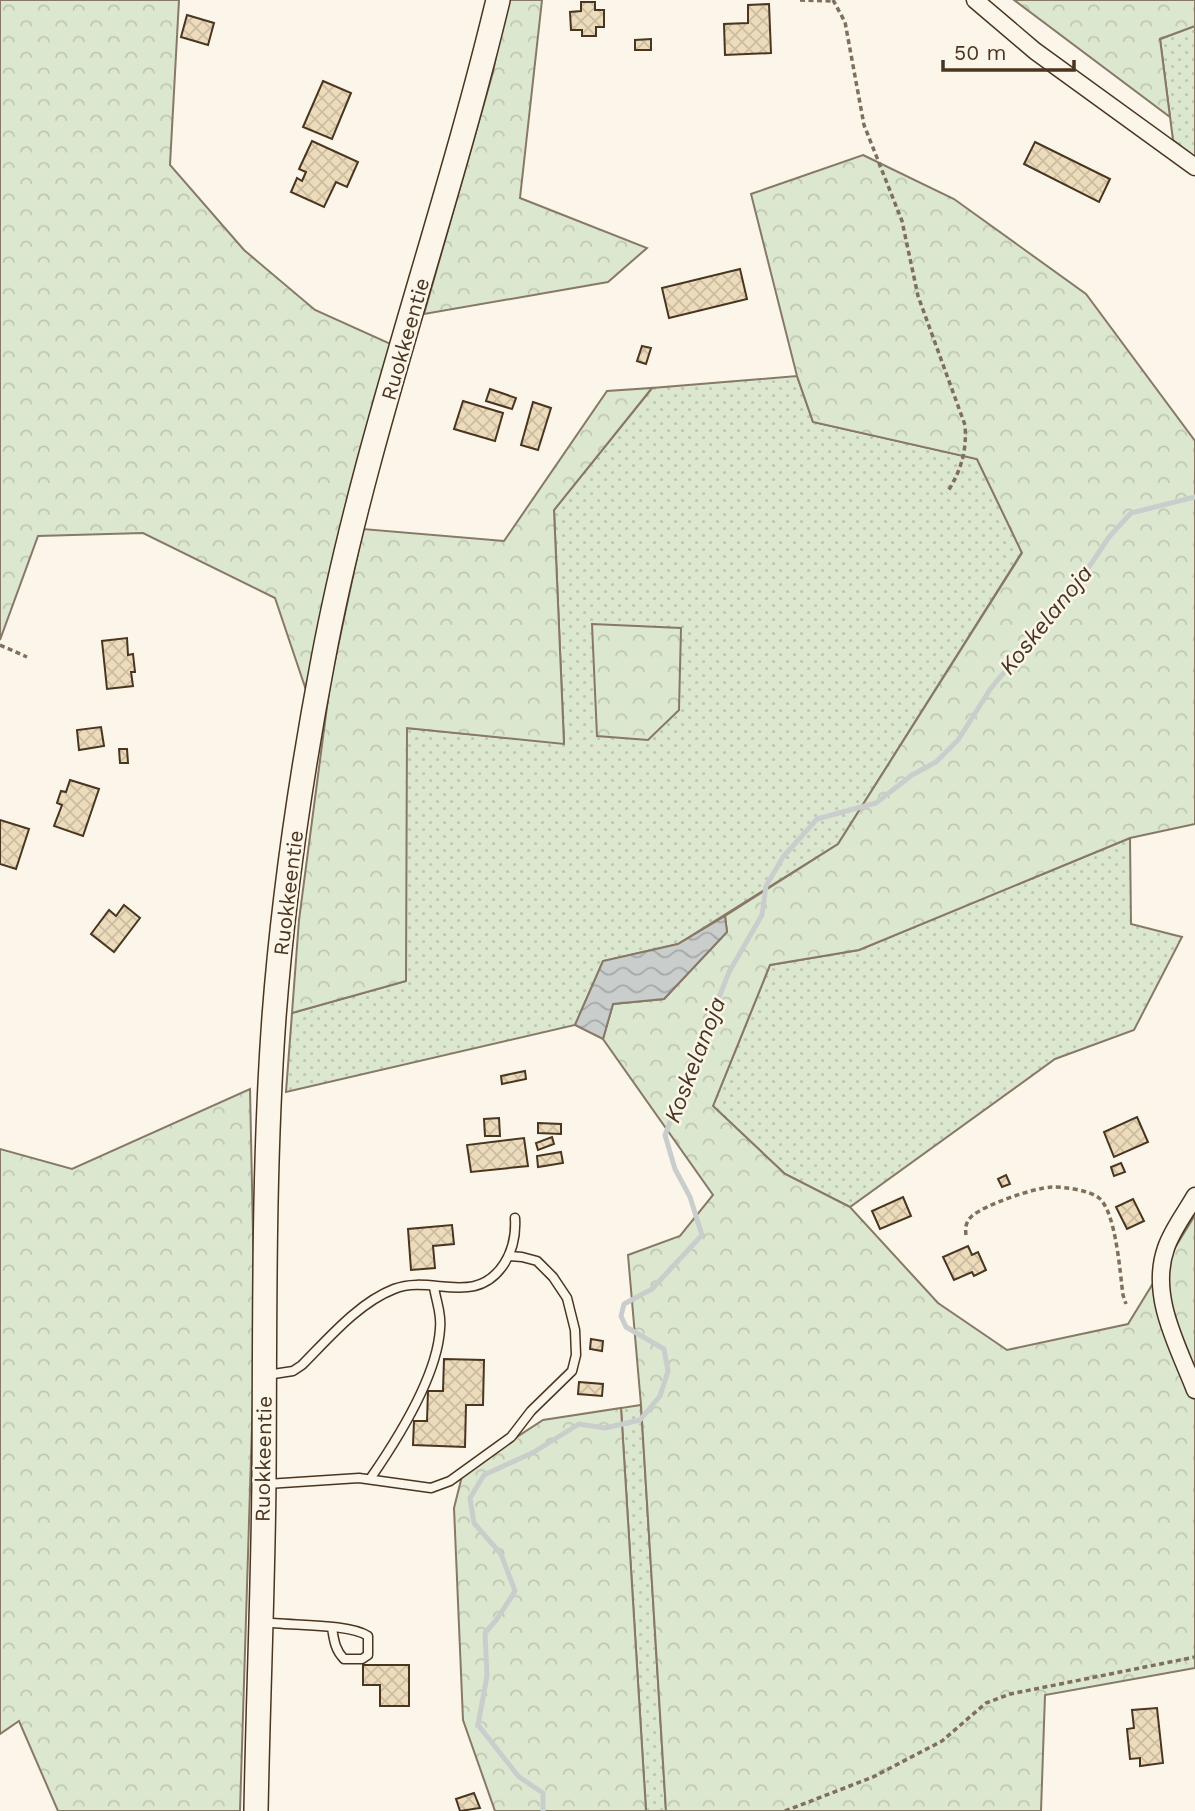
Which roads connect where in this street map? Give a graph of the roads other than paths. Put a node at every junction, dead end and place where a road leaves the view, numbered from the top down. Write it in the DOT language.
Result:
graph roads {
  1 [pos="498,0"];
  2 [pos="975,0"];
  3 [pos="1195,167"];
  4 [pos="1195,1196"];
  5 [pos="515,1218"];
  6 [pos="509,1256"];
  7 [pos="434,1287"];
  8 [pos="264,1376"];
  9 [pos="1195,1390"];
  10 [pos="370,1479"];
  11 [pos="264,1484"];
  12 [pos="260,1621"];
  13 [pos="331,1628"];
  14 [pos="256,1811"];
  1 -- 8 [label="street, Ruokkeentie"];
  2 -- 3 [label="street"];
  4 -- 9 [label="street"];
  5 -- 6 [label="lane"];
  6 -- 7 [label="lane"];
  6 -- 10 [label="lane"];
  7 -- 8 [label="lane"];
  7 -- 10 [label="lane"];
  8 -- 11 [label="street, Ruokkeentie"];
  10 -- 11 [label="lane"];
  11 -- 12 [label="street, Ruokkeentie"];
  12 -- 13 [label="lane"];
  12 -- 14 [label="street, Ruokkeentie"];
  13 -- 13 [label="lane"];
}
